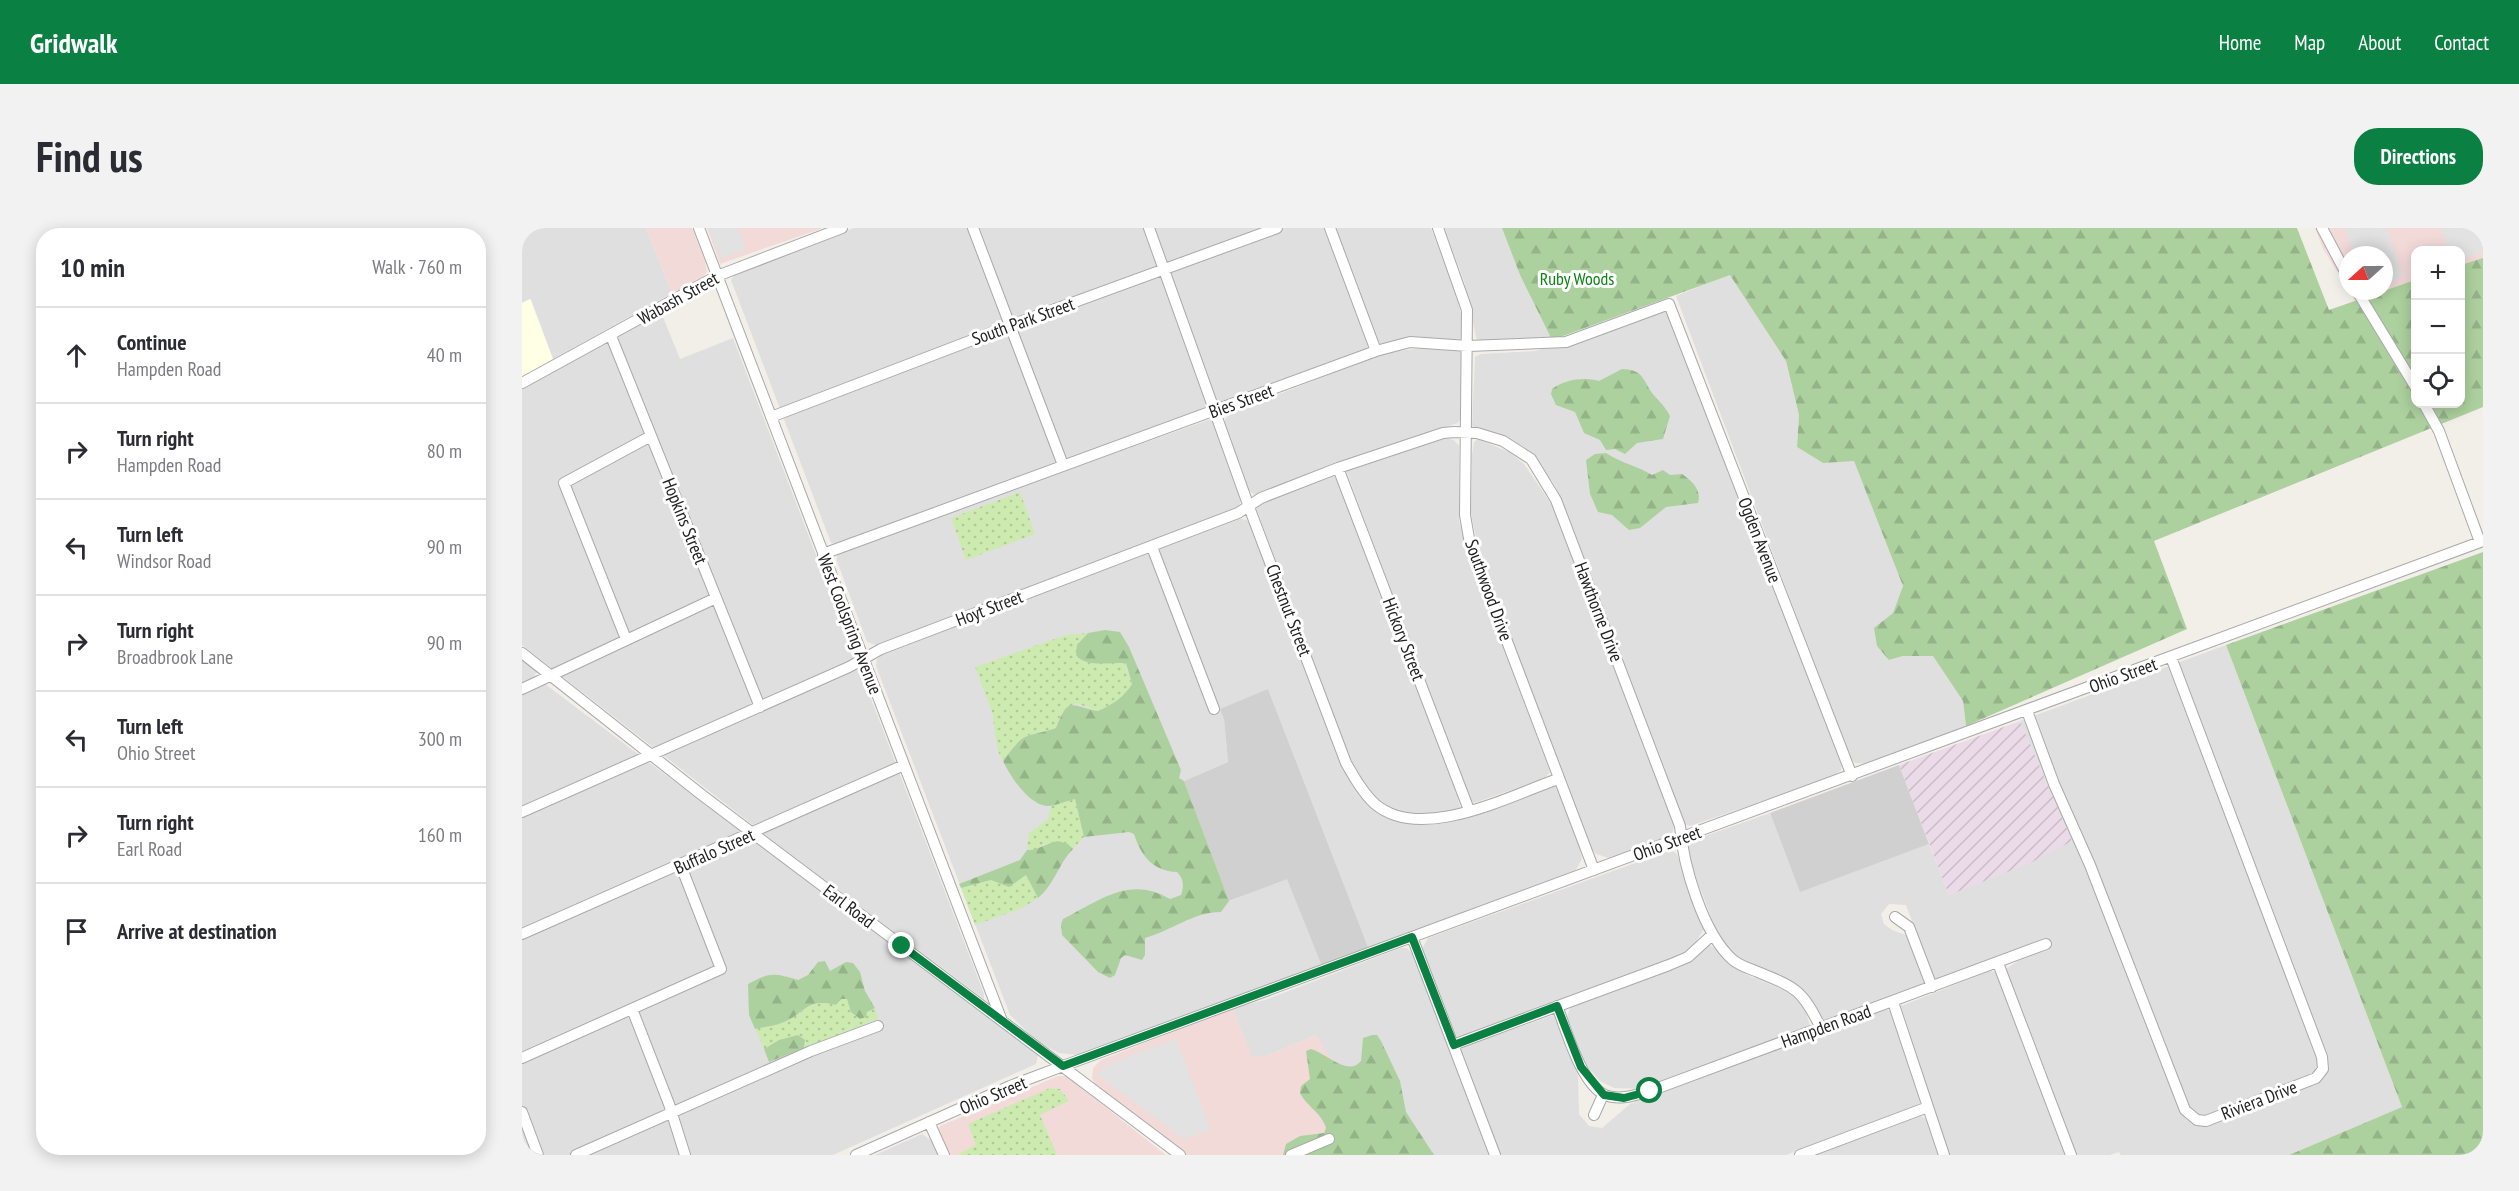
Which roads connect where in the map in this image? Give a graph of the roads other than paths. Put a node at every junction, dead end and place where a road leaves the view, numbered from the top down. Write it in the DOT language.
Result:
graph roads {
  1 [pos="699,228"];
  2 [pos="842,228"];
  3 [pos="973,228"];
  4 [pos="1149,228"];
  5 [pos="1277,228"];
  6 [pos="1330,228"];
  7 [pos="1438,228"];
  8 [pos="2322,228"];
  9 [pos="2339,260"];
  10 [pos="1165,270"];
  11 [pos="717,276"];
  12 [pos="2362,300"];
  13 [pos="1669,304"];
  14 [pos="1009,326"];
  15 [pos="611,336"];
  16 [pos="1468,346"];
  17 [pos="1376,351"];
  18 [pos="2411,381"];
  19 [pos="522,383"];
  20 [pos="2426,408"];
  21 [pos="1216,411"];
  22 [pos="771,417"];
  23 [pos="1466,432"];
  24 [pos="651,436"];
  25 [pos="1063,465"];
  26 [pos="1338,468"];
  27 [pos="1249,507"];
  28 [pos="2482,542"];
  29 [pos="1152,547"];
  30 [pos="823,554"];
  31 [pos="716,598"];
  32 [pos="626,639"];
  33 [pos="522,653"];
  34 [pos="2171,657"];
  35 [pos="864,658"];
  36 [pos="550,677"];
  37 [pos="522,689"];
  38 [pos="760,707"];
  39 [pos="1214,709"];
  40 [pos="2026,711"];
  41 [pos="651,756"];
  42 [pos="904,765"];
  43 [pos="1852,776"];
  44 [pos="1558,779"];
  45 [pos="1469,810"];
  46 [pos="522,812"];
  47 [pos="753,834"];
  48 [pos="1681,837"];
  49 [pos="681,866"];
  50 [pos="1594,870"];
  51 [pos="1895,917"];
  52 [pos="522,934"];
  53 [pos="1712,936"];
  54 [pos="1412,937"];
  55 [pos="2046,944"];
  56 [pos="1998,963"];
  57 [pos="1932,987"];
  58 [pos="1893,1002"];
  59 [pos="1557,1006"];
  60 [pos="632,1009"];
  61 [pos="1002,1021"];
  62 [pos="878,1026"];
  63 [pos="1821,1028"];
  64 [pos="1454,1045"];
  65 [pos="522,1058"];
  66 [pos="1063,1066"];
  67 [pos="1604,1095"];
  68 [pos="1928,1107"];
  69 [pos="522,1112"];
  70 [pos="671,1113"];
  71 [pos="1594,1115"];
  72 [pos="929,1122"];
  73 [pos="1329,1139"];
  74 [pos="538,1155"];
  75 [pos="576,1155"];
  76 [pos="685,1155"];
  77 [pos="856,1155"];
  78 [pos="944,1155"];
  79 [pos="1180,1155"];
  80 [pos="1291,1155"];
  81 [pos="1495,1155"];
  82 [pos="1800,1155"];
  83 [pos="1944,1155"];
  84 [pos="2071,1155"];
  1 -- 11 [label="street, West Coolspring Avenue"];
  2 -- 11 [label="street, Wabash Street"];
  3 -- 14 [label="street"];
  4 -- 10 [label="street, Chestnut Street"];
  5 -- 10 [label="street, South Park Street"];
  6 -- 17 [label="street"];
  7 -- 16 [label="street, Southwood Drive"];
  8 -- 9 [label="street"];
  10 -- 14 [label="street, South Park Street"];
  10 -- 21 [label="street, Chestnut Street"];
  11 -- 15 [label="street, Wabash Street"];
  11 -- 22 [label="street, West Coolspring Avenue"];
  12 -- 18 [label="street"];
  13 -- 16 [label="street, Bies Street"];
  13 -- 43 [label="street, Ogden Avenue"];
  14 -- 22 [label="street, South Park Street"];
  14 -- 25 [label="street"];
  15 -- 19 [label="street, Wabash Street"];
  15 -- 24 [label="street, Hopkins Street"];
  16 -- 17 [label="street, Bies Street"];
  16 -- 23 [label="street, Southwood Drive"];
  17 -- 21 [label="street, Bies Street"];
  20 -- 28 [label="street"];
  21 -- 25 [label="street, Bies Street"];
  21 -- 27 [label="street, Chestnut Street"];
  22 -- 30 [label="street, West Coolspring Avenue"];
  23 -- 26 [label="street, Hoyt Street"];
  23 -- 44 [label="street, Southwood Drive"];
  23 -- 48 [label="street, Hawthorne Drive"];
  24 -- 31 [label="street, Hopkins Street"];
  24 -- 32 [label="street"];
  25 -- 30 [label="street, Bies Street"];
  26 -- 27 [label="street, Hoyt Street"];
  26 -- 45 [label="street, Hickory Street"];
  27 -- 29 [label="street, Hoyt Street"];
  27 -- 45 [label="street, Chestnut Street"];
  28 -- 34 [label="street, Ohio Street"];
  29 -- 35 [label="street, Hoyt Street"];
  29 -- 39 [label="street"];
  30 -- 35 [label="street, West Coolspring Avenue"];
  31 -- 32 [label="street"];
  31 -- 38 [label="street, Hopkins Street"];
  32 -- 36 [label="street"];
  33 -- 36 [label="street, Earl Road"];
  34 -- 40 [label="street, Ohio Street"];
  34 -- 40 [label="street, Riviera Drive"];
  35 -- 38 [label="street, Hoyt Street"];
  35 -- 42 [label="street, West Coolspring Avenue"];
  36 -- 37 [label="street"];
  36 -- 41 [label="street, Earl Road"];
  38 -- 41 [label="street, Hoyt Street"];
  40 -- 43 [label="street, Ohio Street"];
  41 -- 46 [label="street, Hoyt Street"];
  41 -- 47 [label="street, Earl Road"];
  42 -- 47 [label="street, Buffalo Street"];
  42 -- 61 [label="street, West Coolspring Avenue"];
  43 -- 48 [label="street, Ohio Street"];
  44 -- 45 [label="street, Chestnut Street"];
  44 -- 50 [label="street, Southwood Drive"];
  47 -- 49 [label="street, Buffalo Street"];
  47 -- 61 [label="street, Earl Road"];
  48 -- 50 [label="street, Ohio Street"];
  48 -- 53 [label="street, Hawthorne Drive"];
  49 -- 52 [label="street, Buffalo Street"];
  49 -- 60 [label="street"];
  50 -- 54 [label="street, Ohio Street"];
  51 -- 57 [label="street"];
  53 -- 59 [label="street"];
  53 -- 63 [label="street"];
  54 -- 64 [label="street"];
  54 -- 66 [label="street, Ohio Street"];
  55 -- 56 [label="street, Hampden Road"];
  56 -- 57 [label="street, Hampden Road"];
  56 -- 84 [label="street"];
  57 -- 58 [label="street, Hampden Road"];
  58 -- 63 [label="street, Hampden Road"];
  58 -- 68 [label="street"];
  59 -- 64 [label="street"];
  59 -- 67 [label="street"];
  60 -- 65 [label="street"];
  60 -- 70 [label="street"];
  61 -- 66 [label="street, Earl Road"];
  62 -- 70 [label="street"];
  63 -- 67 [label="street, Hampden Road"];
  64 -- 81 [label="street"];
  66 -- 72 [label="street, Ohio Street"];
  66 -- 79 [label="street, Earl Road"];
  67 -- 71 [label="street"];
  68 -- 82 [label="street"];
  68 -- 83 [label="street"];
  69 -- 74 [label="street"];
  70 -- 75 [label="street"];
  70 -- 76 [label="street"];
  72 -- 77 [label="street, Ohio Street"];
  72 -- 78 [label="street"];
  73 -- 80 [label="street"];
}
